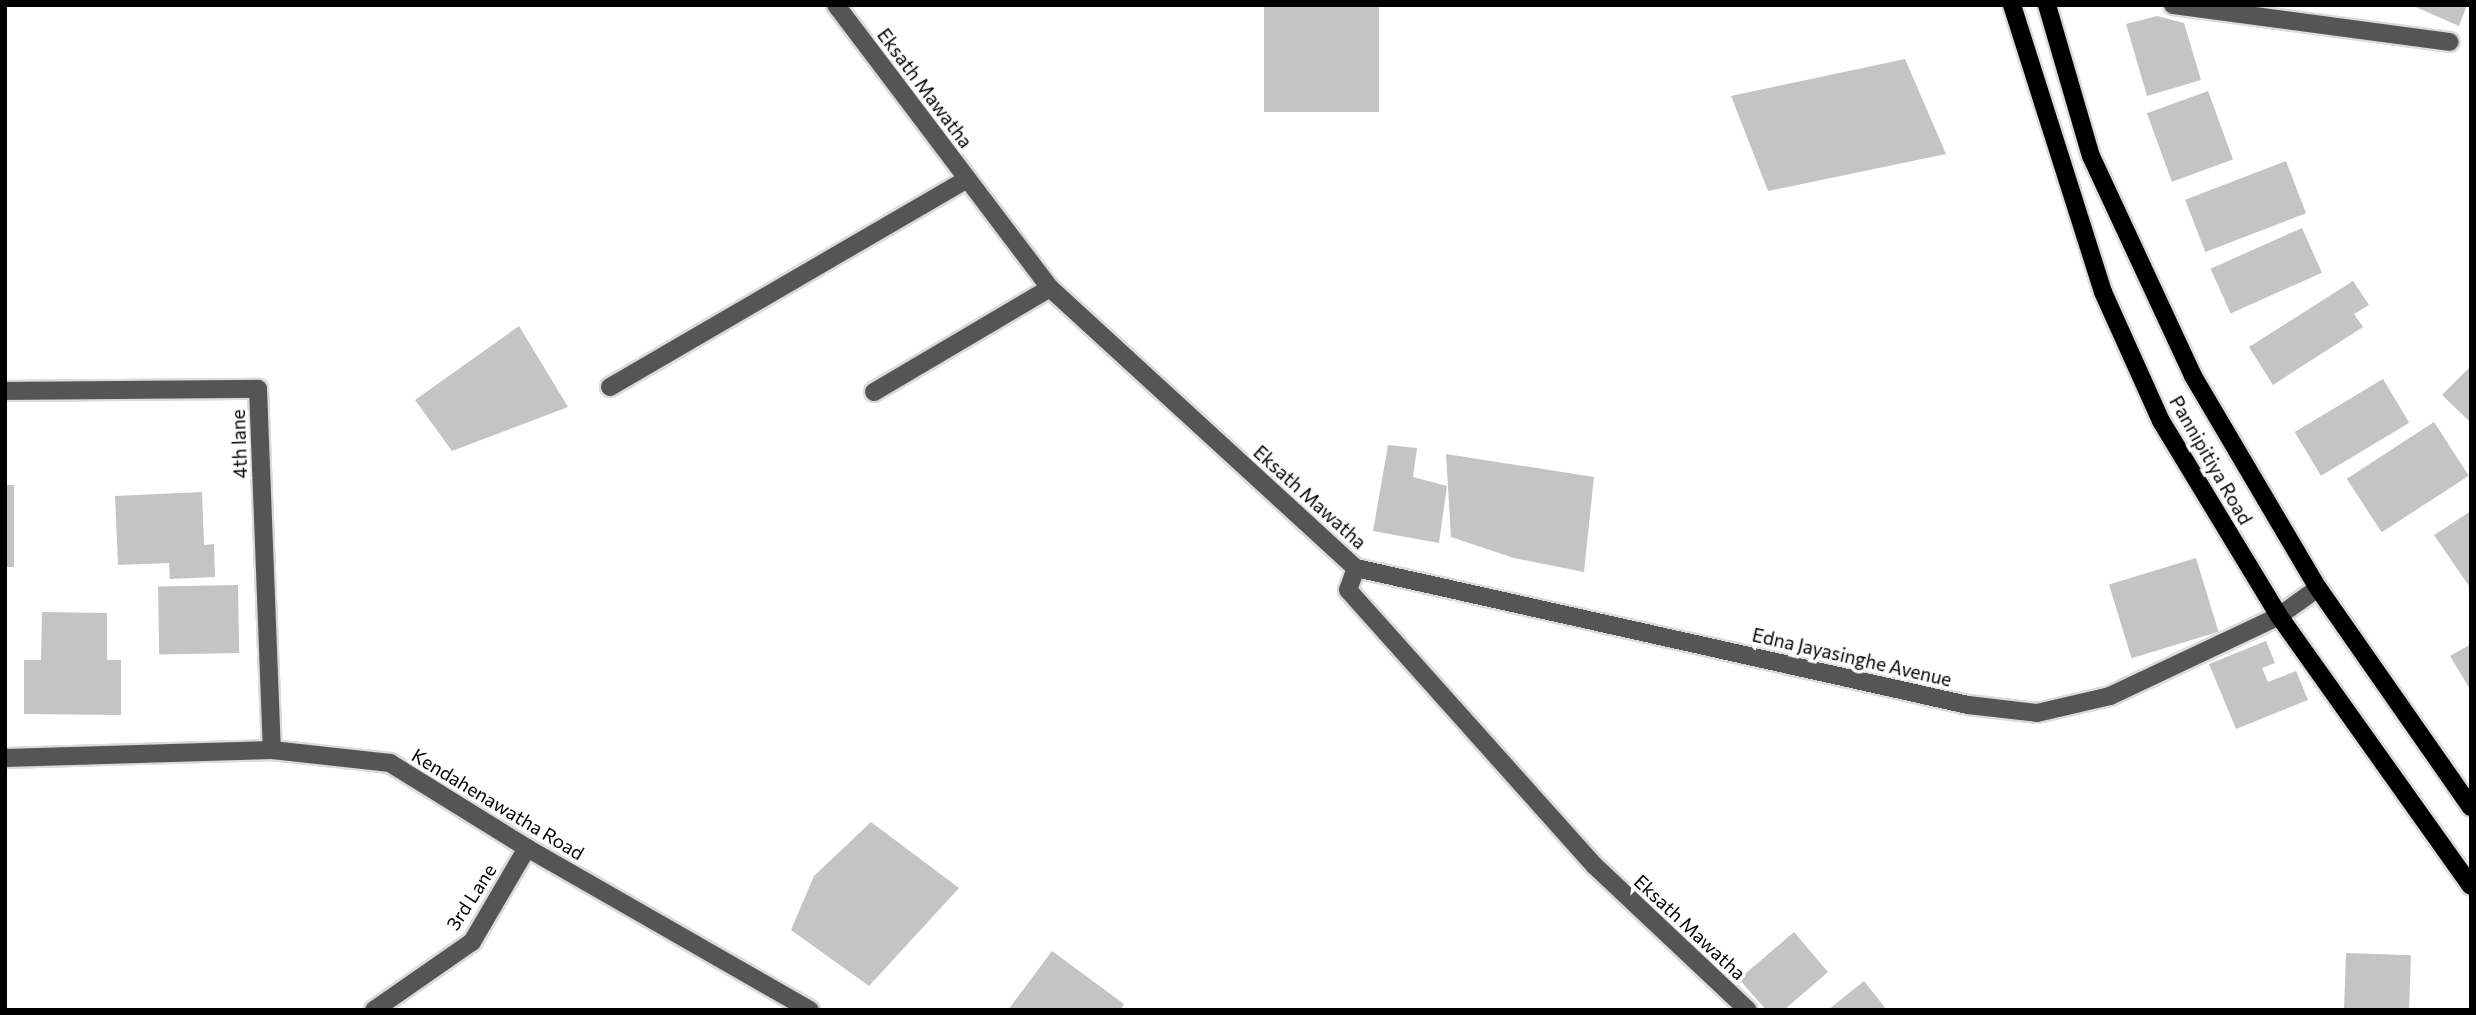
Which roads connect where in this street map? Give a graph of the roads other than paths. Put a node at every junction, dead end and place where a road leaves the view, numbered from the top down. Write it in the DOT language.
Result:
graph roads {
  1 [pos="836,5"];
  2 [pos="2012,5"];
  3 [pos="2047,5"];
  4 [pos="2173,5"];
  5 [pos="2450,43"];
  6 [pos="967,179"];
  7 [pos="1050,288"];
  8 [pos="610,387"];
  9 [pos="5,391"];
  10 [pos="874,392"];
  11 [pos="1356,568"];
  12 [pos="2318,588"];
  13 [pos="2279,616"];
  14 [pos="272,750"];
  15 [pos="5,758"];
  16 [pos="2471,807"];
  17 [pos="527,848"];
  18 [pos="2471,886"];
  19 [pos="374,1010"];
  20 [pos="810,1010"];
  21 [pos="1748,1010"];
  1 -- 6 [label="street, Eksath Mawatha"];
  2 -- 13 [label="main road, Pannipitiya Road"];
  3 -- 12 [label="main road, Pannipitiya Road"];
  4 -- 5 [label="street"];
  6 -- 7 [label="street, Eksath Mawatha"];
  6 -- 8 [label="street"];
  7 -- 10 [label="street"];
  7 -- 11 [label="street, Eksath Mawatha"];
  9 -- 14 [label="street, 4th lane"];
  11 -- 13 [label="street, Edna Jayasinghe Avenue"];
  11 -- 21 [label="street, Eksath Mawatha"];
  12 -- 13 [label="street, Edna Jayasinghe Avenue"];
  12 -- 16 [label="main road, Pannipitiya Road"];
  13 -- 18 [label="main road, Pannipitiya Road"];
  14 -- 15 [label="street, Kendahenawatha Road"];
  14 -- 17 [label="street, Kendahenawatha Road"];
  17 -- 19 [label="street, 3rd Lane"];
  17 -- 20 [label="street, Kendahenawatha Road"];
}
